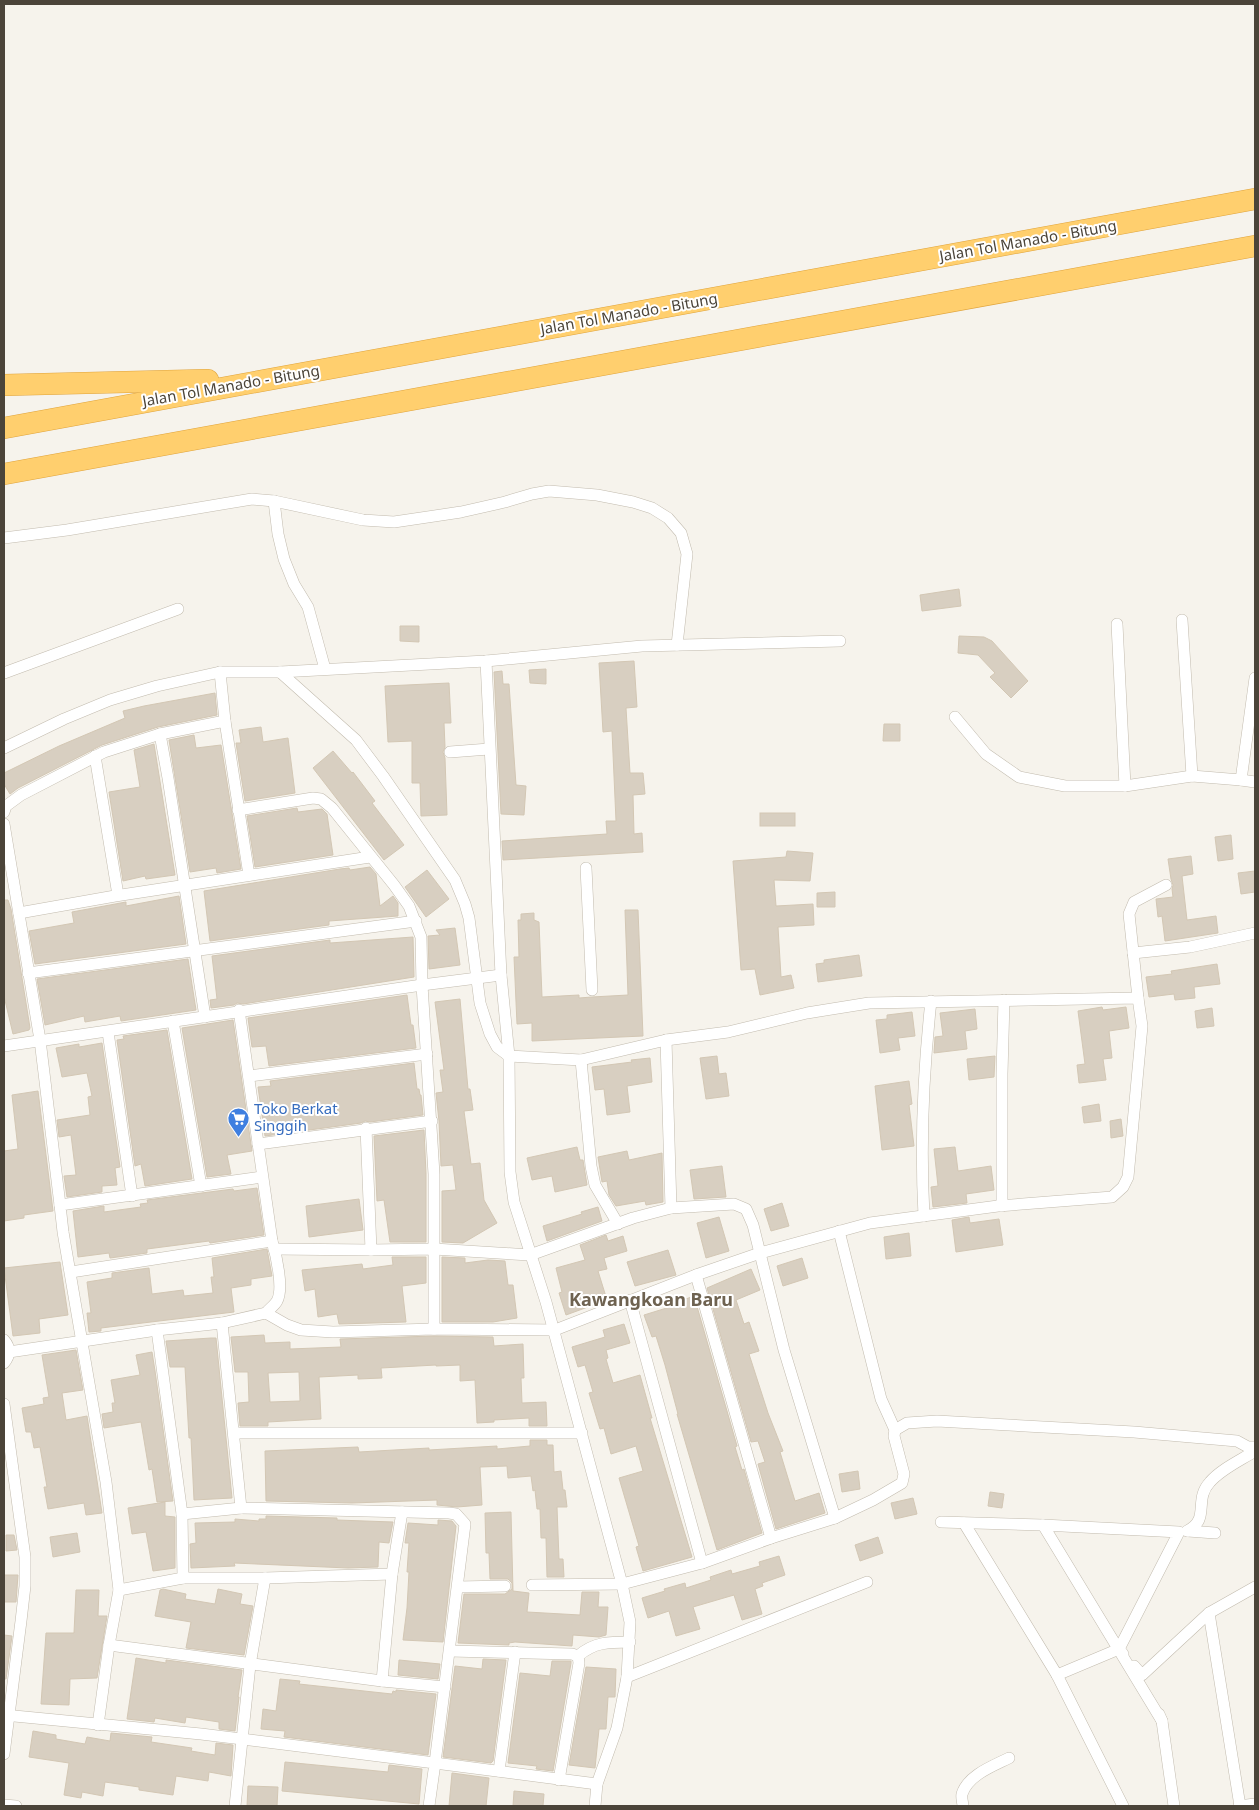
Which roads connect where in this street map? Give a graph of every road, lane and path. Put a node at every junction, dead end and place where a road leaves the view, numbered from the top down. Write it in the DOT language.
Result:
graph roads {
  1 [pos="1255,199"];
  2 [pos="1255,246"];
  3 [pos="278,378"];
  4 [pos="4,385"];
  5 [pos="4,428"];
  6 [pos="4,474"];
  7 [pos="274,501"];
  8 [pos="4,538"];
  9 [pos="178,610"];
  10 [pos="1182,620"];
  11 [pos="1117,624"];
  12 [pos="840,641"];
  13 [pos="677,645"];
  14 [pos="486,661"];
  15 [pos="325,669"];
  16 [pos="220,672"];
  17 [pos="280,672"];
  18 [pos="4,673"];
  19 [pos="1255,678"];
  20 [pos="955,717"];
  21 [pos="225,721"];
  22 [pos="160,734"];
  23 [pos="4,748"];
  24 [pos="490,750"];
  25 [pos="450,752"];
  26 [pos="95,756"];
  27 [pos="1192,776"];
  28 [pos="1241,780"];
  29 [pos="1255,782"];
  30 [pos="1125,786"];
  31 [pos="5,808"];
  32 [pos="238,810"];
  33 [pos="4,824"];
  34 [pos="370,856"];
  35 [pos="586,868"];
  36 [pos="249,875"];
  37 [pos="1166,884"];
  38 [pos="184,885"];
  39 [pos="118,896"];
  40 [pos="19,913"];
  41 [pos="416,921"];
  42 [pos="1255,933"];
  43 [pos="194,951"];
  44 [pos="1132,953"];
  45 [pos="28,973"];
  46 [pos="501,975"];
  47 [pos="475,978"];
  48 [pos="422,985"];
  49 [pos="592,990"];
  50 [pos="1138,998"];
  51 [pos="1004,1000"];
  52 [pos="931,1001"];
  53 [pos="239,1010"];
  54 [pos="205,1017"];
  55 [pos="173,1020"];
  56 [pos="108,1032"];
  57 [pos="40,1040"];
  58 [pos="666,1040"];
  59 [pos="4,1046"];
  60 [pos="427,1054"];
  61 [pos="509,1056"];
  62 [pos="581,1060"];
  63 [pos="249,1076"];
  64 [pos="432,1120"];
  65 [pos="366,1128"];
  66 [pos="258,1144"];
  67 [pos="262,1177"];
  68 [pos="201,1186"];
  69 [pos="132,1196"];
  70 [pos="60,1205"];
  71 [pos="1002,1206"];
  72 [pos="671,1208"];
  73 [pos="924,1216"];
  74 [pos="618,1224"];
  75 [pos="839,1231"];
  76 [pos="273,1245"];
  77 [pos="434,1249"];
  78 [pos="371,1250"];
  79 [pos="760,1253"];
  80 [pos="530,1255"];
  81 [pos="71,1272"];
  82 [pos="696,1275"];
  83 [pos="630,1300"];
  84 [pos="266,1313"];
  85 [pos="222,1322"];
  86 [pos="434,1329"];
  87 [pos="156,1330"];
  88 [pos="554,1330"];
  89 [pos="4,1340"];
  90 [pos="82,1341"];
  91 [pos="9,1352"];
  92 [pos="4,1363"];
  93 [pos="4,1404"];
  94 [pos="895,1430"];
  95 [pos="582,1433"];
  96 [pos="234,1434"];
  97 [pos="1255,1447"];
  98 [pos="1255,1451"];
  99 [pos="240,1508"];
  100 [pos="402,1512"];
  101 [pos="182,1514"];
  102 [pos="835,1518"];
  103 [pos="941,1522"];
  104 [pos="964,1523"];
  105 [pos="1042,1525"];
  106 [pos="1183,1532"];
  107 [pos="1215,1533"];
  108 [pos="771,1538"];
  109 [pos="702,1563"];
  110 [pos="392,1574"];
  111 [pos="183,1578"];
  112 [pos="265,1578"];
  113 [pos="867,1582"];
  114 [pos="622,1584"];
  115 [pos="532,1585"];
  116 [pos="505,1586"];
  117 [pos="458,1587"];
  118 [pos="1255,1587"];
  119 [pos="119,1590"];
  120 [pos="1209,1613"];
  121 [pos="630,1642"];
  122 [pos="109,1645"];
  123 [pos="1119,1650"];
  124 [pos="450,1651"];
  125 [pos="515,1652"];
  126 [pos="578,1656"];
  127 [pos="250,1665"];
  128 [pos="1057,1675"];
  129 [pos="1142,1675"];
  130 [pos="627,1678"];
  131 [pos="382,1681"];
  132 [pos="445,1687"];
  133 [pos="6,1715"];
  134 [pos="1162,1721"];
  135 [pos="98,1725"];
  136 [pos="241,1739"];
  137 [pos="4,1754"];
  138 [pos="1009,1758"];
  139 [pos="435,1762"];
  140 [pos="500,1772"];
  141 [pos="558,1780"];
  142 [pos="597,1784"];
  143 [pos="1255,1804"];
  144 [pos="4,1805"];
  145 [pos="16,1806"];
  146 [pos="235,1806"];
  147 [pos="429,1806"];
  148 [pos="595,1806"];
  149 [pos="963,1806"];
  150 [pos="1123,1806"];
  151 [pos="1174,1806"];
  152 [pos="1240,1806"];
  1 -- 3 [label="highway, Jalan Tol Manado - Bitung"];
  2 -- 6 [label="highway"];
  3 -- 4 [label="highway"];
  3 -- 5 [label="highway, Jalan Tol Manado - Bitung"];
  7 -- 8 [label="street"];
  7 -- 13 [label="street"];
  7 -- 15 [label="street"];
  9 -- 18 [label="street"];
  10 -- 27 [label="street"];
  11 -- 30 [label="street"];
  12 -- 13 [label="street"];
  13 -- 14 [label="street"];
  14 -- 15 [label="street"];
  14 -- 24 [label="street"];
  15 -- 17 [label="street"];
  16 -- 17 [label="street"];
  16 -- 21 [label="street"];
  16 -- 23 [label="street"];
  17 -- 47 [label="street"];
  19 -- 28 [label="street"];
  20 -- 30 [label="street"];
  21 -- 22 [label="street"];
  21 -- 32 [label="street"];
  22 -- 26 [label="street"];
  22 -- 38 [label="street"];
  24 -- 25 [label="street"];
  24 -- 46 [label="street"];
  26 -- 31 [label="street"];
  26 -- 39 [label="street"];
  27 -- 28 [label="street"];
  27 -- 30 [label="street"];
  28 -- 29 [label="street"];
  32 -- 34 [label="street"];
  32 -- 36 [label="street"];
  33 -- 40 [label="street"];
  34 -- 36 [label="street"];
  34 -- 41 [label="street"];
  35 -- 49 [label="street"];
  36 -- 38 [label="street"];
  37 -- 44 [label="street"];
  38 -- 39 [label="street"];
  38 -- 43 [label="street"];
  39 -- 40 [label="street"];
  40 -- 45 [label="street"];
  41 -- 43 [label="street"];
  41 -- 48 [label="street"];
  42 -- 44 [label="street"];
  43 -- 45 [label="street"];
  43 -- 54 [label="street"];
  44 -- 50 [label="street"];
  45 -- 57 [label="street"];
  46 -- 47 [label="street"];
  46 -- 61 [label="street"];
  47 -- 48 [label="street"];
  47 -- 61 [label="street"];
  48 -- 53 [label="street"];
  48 -- 60 [label="street"];
  50 -- 51 [label="street"];
  50 -- 71 [label="street"];
  51 -- 52 [label="street"];
  51 -- 71 [label="street"];
  52 -- 58 [label="street"];
  52 -- 73 [label="street"];
  53 -- 54 [label="street"];
  53 -- 63 [label="street"];
  54 -- 55 [label="street"];
  55 -- 56 [label="street"];
  55 -- 68 [label="street"];
  56 -- 57 [label="street"];
  56 -- 69 [label="street"];
  57 -- 59 [label="street"];
  57 -- 70 [label="street"];
  58 -- 62 [label="street"];
  58 -- 72 [label="street"];
  60 -- 63 [label="street"];
  60 -- 64 [label="street"];
  61 -- 62 [label="street"];
  61 -- 80 [label="street"];
  62 -- 74 [label="street"];
  63 -- 66 [label="street"];
  64 -- 65 [label="street"];
  64 -- 77 [label="street"];
  65 -- 66 [label="street"];
  65 -- 78 [label="street"];
  66 -- 67 [label="street"];
  67 -- 68 [label="street"];
  67 -- 76 [label="street"];
  68 -- 69 [label="street"];
  69 -- 70 [label="street"];
  70 -- 81 [label="street"];
  71 -- 73 [label="street"];
  72 -- 74 [label="street"];
  72 -- 79 [label="street"];
  73 -- 75 [label="street"];
  74 -- 80 [label="street"];
  75 -- 79 [label="street"];
  75 -- 94 [label="street"];
  76 -- 78 [label="street"];
  76 -- 81 [label="street"];
  76 -- 84 [label="street"];
  77 -- 78 [label="street"];
  77 -- 80 [label="street"];
  77 -- 86 [label="street"];
  79 -- 82 [label="street"];
  79 -- 102 [label="street"];
  80 -- 88 [label="street"];
  81 -- 90 [label="street"];
  82 -- 83 [label="street"];
  82 -- 108 [label="street"];
  83 -- 88 [label="street"];
  83 -- 109 [label="street"];
  84 -- 85 [label="street"];
  84 -- 86 [label="street"];
  85 -- 87 [label="street"];
  85 -- 96 [label="street"];
  86 -- 88 [label="street"];
  87 -- 90 [label="street"];
  87 -- 101 [label="street"];
  88 -- 95 [label="street"];
  89 -- 91 [label="street"];
  90 -- 91 [label="street"];
  90 -- 119 [label="street"];
  91 -- 92 [label="street"];
  93 -- 133 [label="street"];
  94 -- 97 [label="street"];
  94 -- 102 [label="street"];
  95 -- 96 [label="street"];
  95 -- 114 [label="street"];
  96 -- 99 [label="street"];
  98 -- 106 [label="street"];
  99 -- 100 [label="street"];
  99 -- 101 [label="street"];
  100 -- 110 [label="street"];
  100 -- 117 [label="street"];
  101 -- 111 [label="street"];
  102 -- 108 [label="street"];
  103 -- 104 [label="street"];
  104 -- 105 [label="street"];
  104 -- 128 [label="street"];
  105 -- 106 [label="street"];
  105 -- 123 [label="street"];
  106 -- 107 [label="street"];
  106 -- 123 [label="street"];
  108 -- 109 [label="street"];
  109 -- 114 [label="street"];
  110 -- 112 [label="street"];
  110 -- 131 [label="street"];
  111 -- 112 [label="street"];
  111 -- 119 [label="street"];
  112 -- 127 [label="street"];
  113 -- 130 [label="street"];
  114 -- 115 [label="street"];
  114 -- 121 [label="street"];
  116 -- 117 [label="street"];
  117 -- 124 [label="street"];
  118 -- 120 [label="street"];
  119 -- 122 [label="street"];
  120 -- 129 [label="street"];
  120 -- 152 [label="street"];
  121 -- 126 [label="street"];
  121 -- 130 [label="street"];
  122 -- 127 [label="street"];
  122 -- 135 [label="street"];
  123 -- 128 [label="street"];
  123 -- 129 [label="street"];
  123 -- 134 [label="street"];
  124 -- 125 [label="street"];
  124 -- 132 [label="street"];
  125 -- 126 [label="street"];
  125 -- 140 [label="street"];
  126 -- 141 [label="street"];
  127 -- 131 [label="street"];
  127 -- 136 [label="street"];
  128 -- 150 [label="street"];
  129 -- 134 [label="street"];
  130 -- 142 [label="street"];
  131 -- 132 [label="street"];
  132 -- 139 [label="street"];
  133 -- 135 [label="street"];
  133 -- 137 [label="street"];
  134 -- 151 [label="street"];
  135 -- 136 [label="street"];
  136 -- 139 [label="street"];
  136 -- 146 [label="street"];
  138 -- 149 [label="street"];
  139 -- 140 [label="street"];
  139 -- 147 [label="street"];
  140 -- 141 [label="street"];
  141 -- 142 [label="street"];
  142 -- 148 [label="street"];
  143 -- 152 [label="street"];
  144 -- 145 [label="street"];
}
